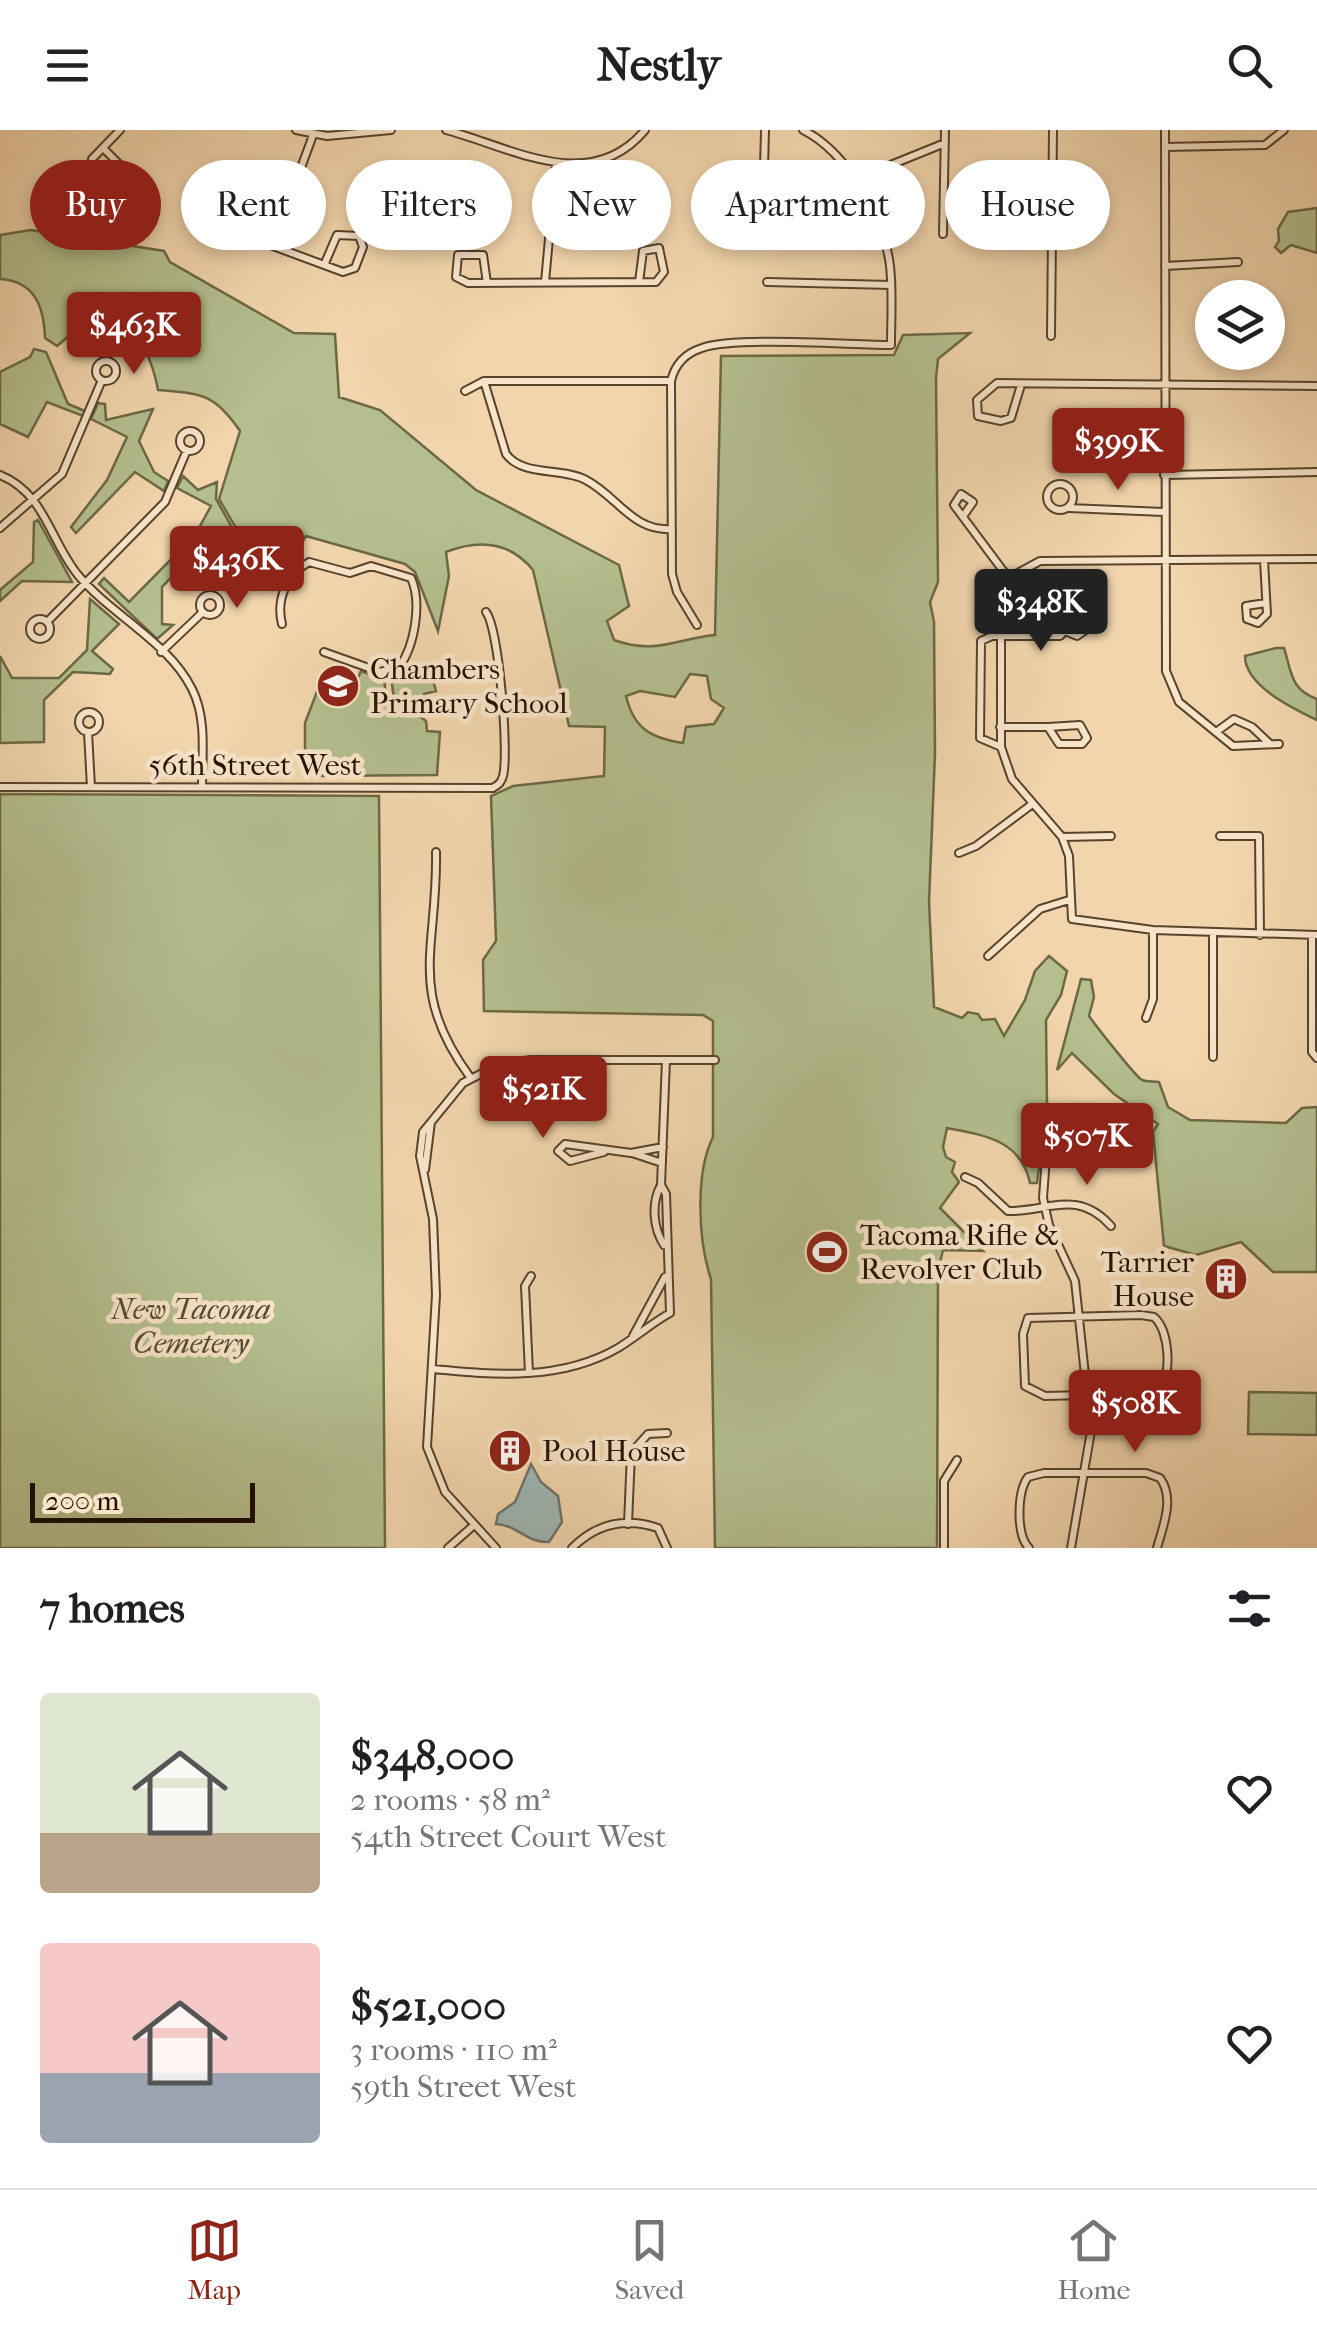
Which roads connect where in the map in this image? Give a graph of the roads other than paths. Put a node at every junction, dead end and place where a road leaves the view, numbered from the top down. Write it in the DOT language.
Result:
graph roads {
  1 [pos="120,130"];
  2 [pos="296,130"];
  3 [pos="391,130"];
  4 [pos="446,130"];
  5 [pos="645,130"];
  6 [pos="765,130"];
  7 [pos="803,130"];
  8 [pos="945,130"];
  9 [pos="1053,130"];
  10 [pos="1165,130"];
  11 [pos="1283,133"];
  12 [pos="313,135"];
  13 [pos="946,143"];
  14 [pos="1165,146"];
  15 [pos="103,148"];
  16 [pos="304,160"];
  17 [pos="546,160"];
  18 [pos="598,160"];
  19 [pos="764,160"];
  20 [pos="841,160"];
  21 [pos="904,160"];
  22 [pos="218,226"];
  23 [pos="943,234"];
  24 [pos="288,250"];
  25 [pos="548,250"];
  26 [pos="885,250"];
  27 [pos="1238,262"];
  28 [pos="325,264"];
  29 [pos="1165,266"];
  30 [pos="545,282"];
  31 [pos="639,282"];
  32 [pos="767,282"];
  33 [pos="487,283"];
  34 [pos="891,285"];
  35 [pos="1051,336"];
  36 [pos="102,380"];
  37 [pos="671,381"];
  38 [pos="484,382"];
  39 [pos="1021,385"];
  40 [pos="1164,386"];
  41 [pos="1317,386"];
  42 [pos="465,391"];
  43 [pos="186,450"];
  44 [pos="1317,472"];
  45 [pos="0,475"];
  46 [pos="1164,475"];
  47 [pos="36,500"];
  48 [pos="1069,508"];
  49 [pos="1164,512"];
  50 [pos="964,515"];
  51 [pos="0,528"];
  52 [pos="672,529"];
  53 [pos="1317,559"];
  54 [pos="1164,560"];
  55 [pos="1264,560"];
  56 [pos="1010,580"];
  57 [pos="87,585"];
  58 [pos="1266,603"];
  59 [pos="203,612"];
  60 [pos="486,612"];
  61 [pos="46,622"];
  62 [pos="282,624"];
  63 [pos="698,625"];
  64 [pos="1064,631"];
  65 [pos="1001,637"];
  66 [pos="161,652"];
  67 [pos="324,652"];
  68 [pos="1000,727"];
  69 [pos="1048,727"];
  70 [pos="88,732"];
  71 [pos="1216,732"];
  72 [pos="1001,747"];
  73 [pos="0,786"];
  74 [pos="91,787"];
  75 [pos="202,787"];
  76 [pos="1031,805"];
  77 [pos="1062,836"];
  78 [pos="1111,836"];
  79 [pos="1220,836"];
  80 [pos="436,852"];
  81 [pos="959,853"];
  82 [pos="1070,900"];
  83 [pos="1153,930"];
  84 [pos="1213,934"];
  85 [pos="1315,935"];
  86 [pos="1260,936"];
  87 [pos="988,956"];
  88 [pos="1146,1018"];
  89 [pos="1213,1057"];
  90 [pos="1316,1058"];
  91 [pos="666,1060"];
  92 [pos="715,1060"];
  93 [pos="470,1077"];
  94 [pos="1110,1140"];
  95 [pos="662,1147"];
  96 [pos="604,1152"];
  97 [pos="631,1153"];
  98 [pos="662,1163"];
  99 [pos="965,1178"];
  100 [pos="1044,1204"];
  101 [pos="1111,1226"];
  102 [pos="531,1276"];
  103 [pos="666,1276"];
  104 [pos="1080,1316"];
  105 [pos="631,1339"];
  106 [pos="433,1369"];
  107 [pos="529,1373"];
  108 [pos="1086,1395"];
  109 [pos="667,1433"];
  110 [pos="957,1460"];
  111 [pos="1085,1473"];
  112 [pos="628,1524"];
  113 [pos="473,1526"];
  114 [pos="1027,1546"];
  115 [pos="448,1548"];
  116 [pos="496,1548"];
  117 [pos="572,1548"];
  118 [pos="667,1548"];
  119 [pos="944,1548"];
  120 [pos="1071,1548"];
  121 [pos="1157,1548"];
  1 -- 15 [label="street"];
  2 -- 12 [label="street"];
  3 -- 12 [label="street"];
  4 -- 17 [label="street"];
  5 -- 18 [label="street"];
  6 -- 19 [label="street"];
  7 -- 20 [label="street"];
  8 -- 13 [label="street"];
  9 -- 35 [label="street"];
  10 -- 14 [label="street"];
  11 -- 14 [label="street"];
  12 -- 16 [label="street"];
  13 -- 21 [label="street"];
  13 -- 23 [label="street"];
  14 -- 29 [label="street"];
  15 -- 15 [label="street"];
  22 -- 22 [label="street"];
  24 -- 28 [label="street"];
  25 -- 30 [label="street"];
  26 -- 34 [label="street"];
  27 -- 29 [label="street"];
  28 -- 28 [label="street"];
  29 -- 40 [label="street"];
  30 -- 31 [label="street"];
  30 -- 33 [label="street"];
  31 -- 31 [label="street"];
  32 -- 34 [label="street"];
  33 -- 33 [label="street"];
  34 -- 37 [label="street"];
  36 -- 47 [label="street"];
  37 -- 38 [label="street"];
  37 -- 52 [label="street"];
  38 -- 42 [label="street"];
  38 -- 52 [label="street"];
  39 -- 39 [label="street"];
  39 -- 40 [label="street"];
  40 -- 41 [label="street"];
  40 -- 46 [label="street"];
  43 -- 57 [label="street"];
  44 -- 46 [label="street"];
  45 -- 47 [label="street"];
  46 -- 49 [label="street"];
  47 -- 51 [label="street"];
  47 -- 57 [label="street"];
  48 -- 48 [label="street"];
  48 -- 49 [label="street"];
  49 -- 54 [label="street"];
  50 -- 56 [label="street"];
  52 -- 63 [label="street"];
  53 -- 55 [label="street"];
  54 -- 55 [label="street"];
  54 -- 56 [label="street"];
  54 -- 71 [label="street"];
  55 -- 58 [label="street"];
  56 -- 65 [label="street"];
  57 -- 61 [label="street"];
  57 -- 66 [label="street"];
  59 -- 66 [label="street"];
  60 -- 75 [label="street, 56th Street West"];
  62 -- 67 [label="street"];
  64 -- 64 [label="street"];
  64 -- 65 [label="street"];
  65 -- 68 [label="street"];
  65 -- 72 [label="street"];
  66 -- 75 [label="street"];
  68 -- 69 [label="street"];
  68 -- 72 [label="street"];
  69 -- 69 [label="street"];
  70 -- 74 [label="street"];
  71 -- 71 [label="street"];
  72 -- 76 [label="street"];
  73 -- 74 [label="street, 56th Street West"];
  74 -- 75 [label="street, 56th Street West"];
  76 -- 77 [label="street"];
  76 -- 81 [label="street"];
  77 -- 78 [label="street"];
  77 -- 82 [label="street"];
  79 -- 86 [label="street"];
  80 -- 93 [label="street"];
  82 -- 83 [label="street"];
  82 -- 87 [label="street"];
  83 -- 84 [label="street"];
  83 -- 88 [label="street"];
  84 -- 86 [label="street"];
  84 -- 89 [label="street"];
  85 -- 86 [label="street"];
  85 -- 90 [label="street"];
  91 -- 92 [label="street"];
  91 -- 93 [label="street"];
  91 -- 95 [label="street"];
  93 -- 106 [label="street"];
  94 -- 100 [label="street"];
  95 -- 97 [label="street"];
  95 -- 98 [label="street"];
  96 -- 96 [label="street"];
  96 -- 97 [label="street"];
  97 -- 98 [label="street"];
  98 -- 103 [label="street"];
  99 -- 100 [label="street"];
  100 -- 101 [label="street"];
  100 -- 104 [label="street"];
  102 -- 107 [label="street"];
  103 -- 105 [label="street"];
  103 -- 105 [label="street"];
  104 -- 108 [label="street"];
  104 -- 108 [label="street"];
  104 -- 108 [label="street"];
  105 -- 107 [label="street"];
  106 -- 107 [label="street"];
  106 -- 113 [label="street"];
  108 -- 111 [label="street"];
  109 -- 112 [label="street"];
  110 -- 119 [label="street"];
  111 -- 114 [label="street"];
  111 -- 120 [label="street"];
  111 -- 121 [label="street"];
  112 -- 117 [label="street"];
  112 -- 118 [label="street"];
  113 -- 115 [label="street"];
  113 -- 116 [label="street"];
}
